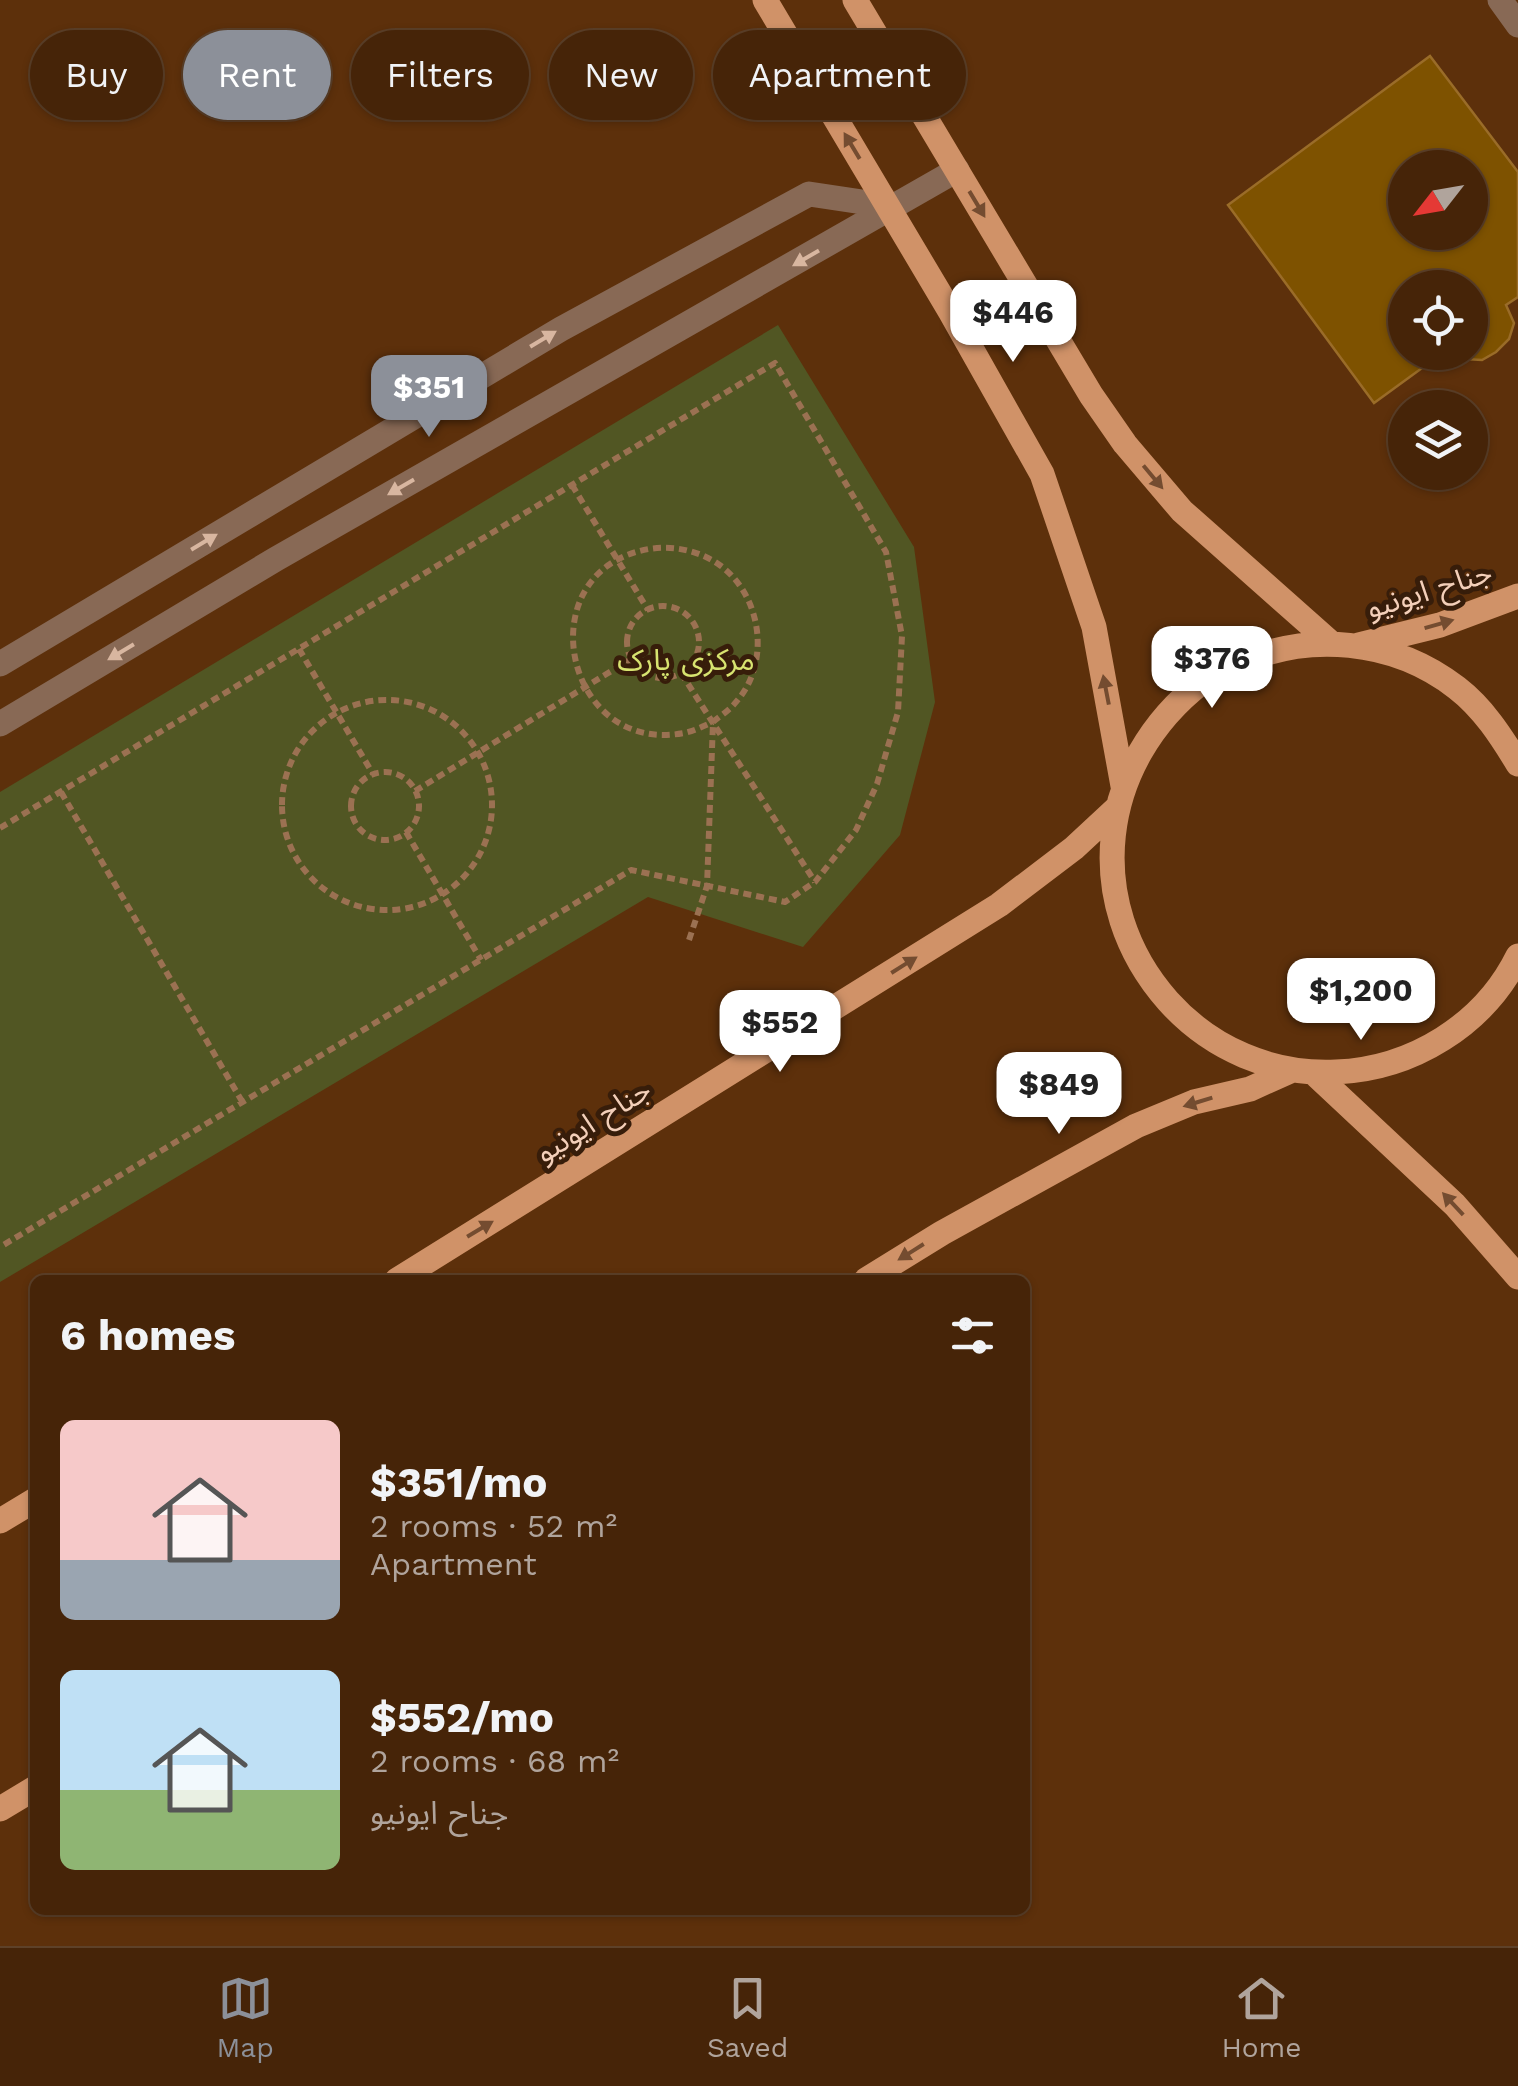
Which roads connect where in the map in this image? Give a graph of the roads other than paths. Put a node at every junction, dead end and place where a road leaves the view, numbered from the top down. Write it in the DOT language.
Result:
graph roads {
  1 [pos="764,0"];
  2 [pos="855,0"];
  3 [pos="1500,0"];
  4 [pos="1518,25"];
  5 [pos="957,170"];
  6 [pos="888,206"];
  7 [pos="1518,596"];
  8 [pos="1331,642"];
  9 [pos="1359,646"];
  10 [pos="0,664"];
  11 [pos="0,724"];
  12 [pos="1518,764"];
  13 [pos="1120,797"];
  14 [pos="1517,967"];
  15 [pos="1302,1072"];
  16 [pos="405,1275"];
  17 [pos="874,1275"];
  18 [pos="1518,1277"];
  19 [pos="30,1503"];
  20 [pos="0,1521"];
  21 [pos="30,1791"];
  22 [pos="0,1809"];
  6 -- 1 [label="main road, one-way"];
  2 -- 5 [label="main road"];
  3 -- 4 [label="street"];
  5 -- 6 [label="street"];
  5 -- 8 [label="main road, one-way"];
  10 -- 6 [label="street, one-way"];
  6 -- 11 [label="street, one-way"];
  13 -- 6 [label="main road, one-way"];
  9 -- 7 [label="main road, جناح ایونیو, one-way"];
  8 -- 9 [label="main road"];
  8 -- 13 [label="main road"];
  9 -- 12 [label="main road"];
  13 -- 15 [label="main road"];
  16 -- 13 [label="main road, جناح ایونیو, one-way"];
  14 -- 15 [label="main road"];
  15 -- 17 [label="main road, one-way"];
  18 -- 15 [label="main road, one-way"];
  19 -- 20 [label="main road"];
  21 -- 22 [label="main road"];
}
